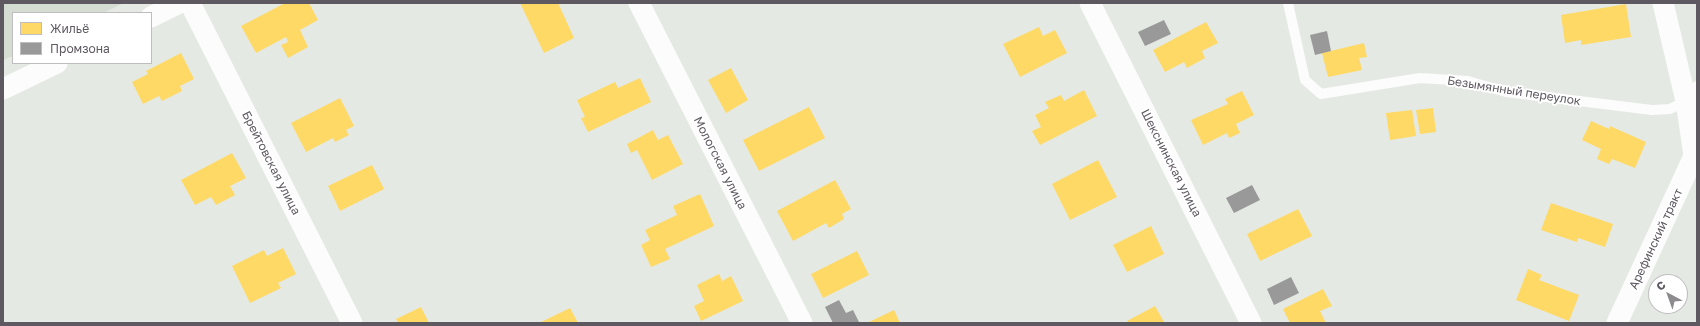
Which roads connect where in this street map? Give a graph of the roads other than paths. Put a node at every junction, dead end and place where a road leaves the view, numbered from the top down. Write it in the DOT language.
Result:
graph roads {
  1 [pos="179,3"];
  2 [pos="190,3"];
  3 [pos="639,3"];
  4 [pos="1090,3"];
  5 [pos="1288,3"];
  6 [pos="1663,3"];
  7 [pos="152,16"];
  8 [pos="55,64"];
  9 [pos="3,89"];
  10 [pos="1691,94"];
  11 [pos="1696,159"];
  12 [pos="352,323"];
  13 [pos="802,323"];
  14 [pos="1251,323"];
  15 [pos="1617,323"];
  1 -- 7 [label="street"];
  2 -- 12 [label="street, Брейтовская улица"];
  3 -- 13 [label="street, Мологская улица"];
  4 -- 14 [label="street, Шекснинская улица"];
  5 -- 10 [label="lane, Безымянный переулок"];
  6 -- 10 [label="street"];
  8 -- 9 [label="street"];
  10 -- 11 [label="street"];
  11 -- 15 [label="street, Арефинский тракт"];
}
